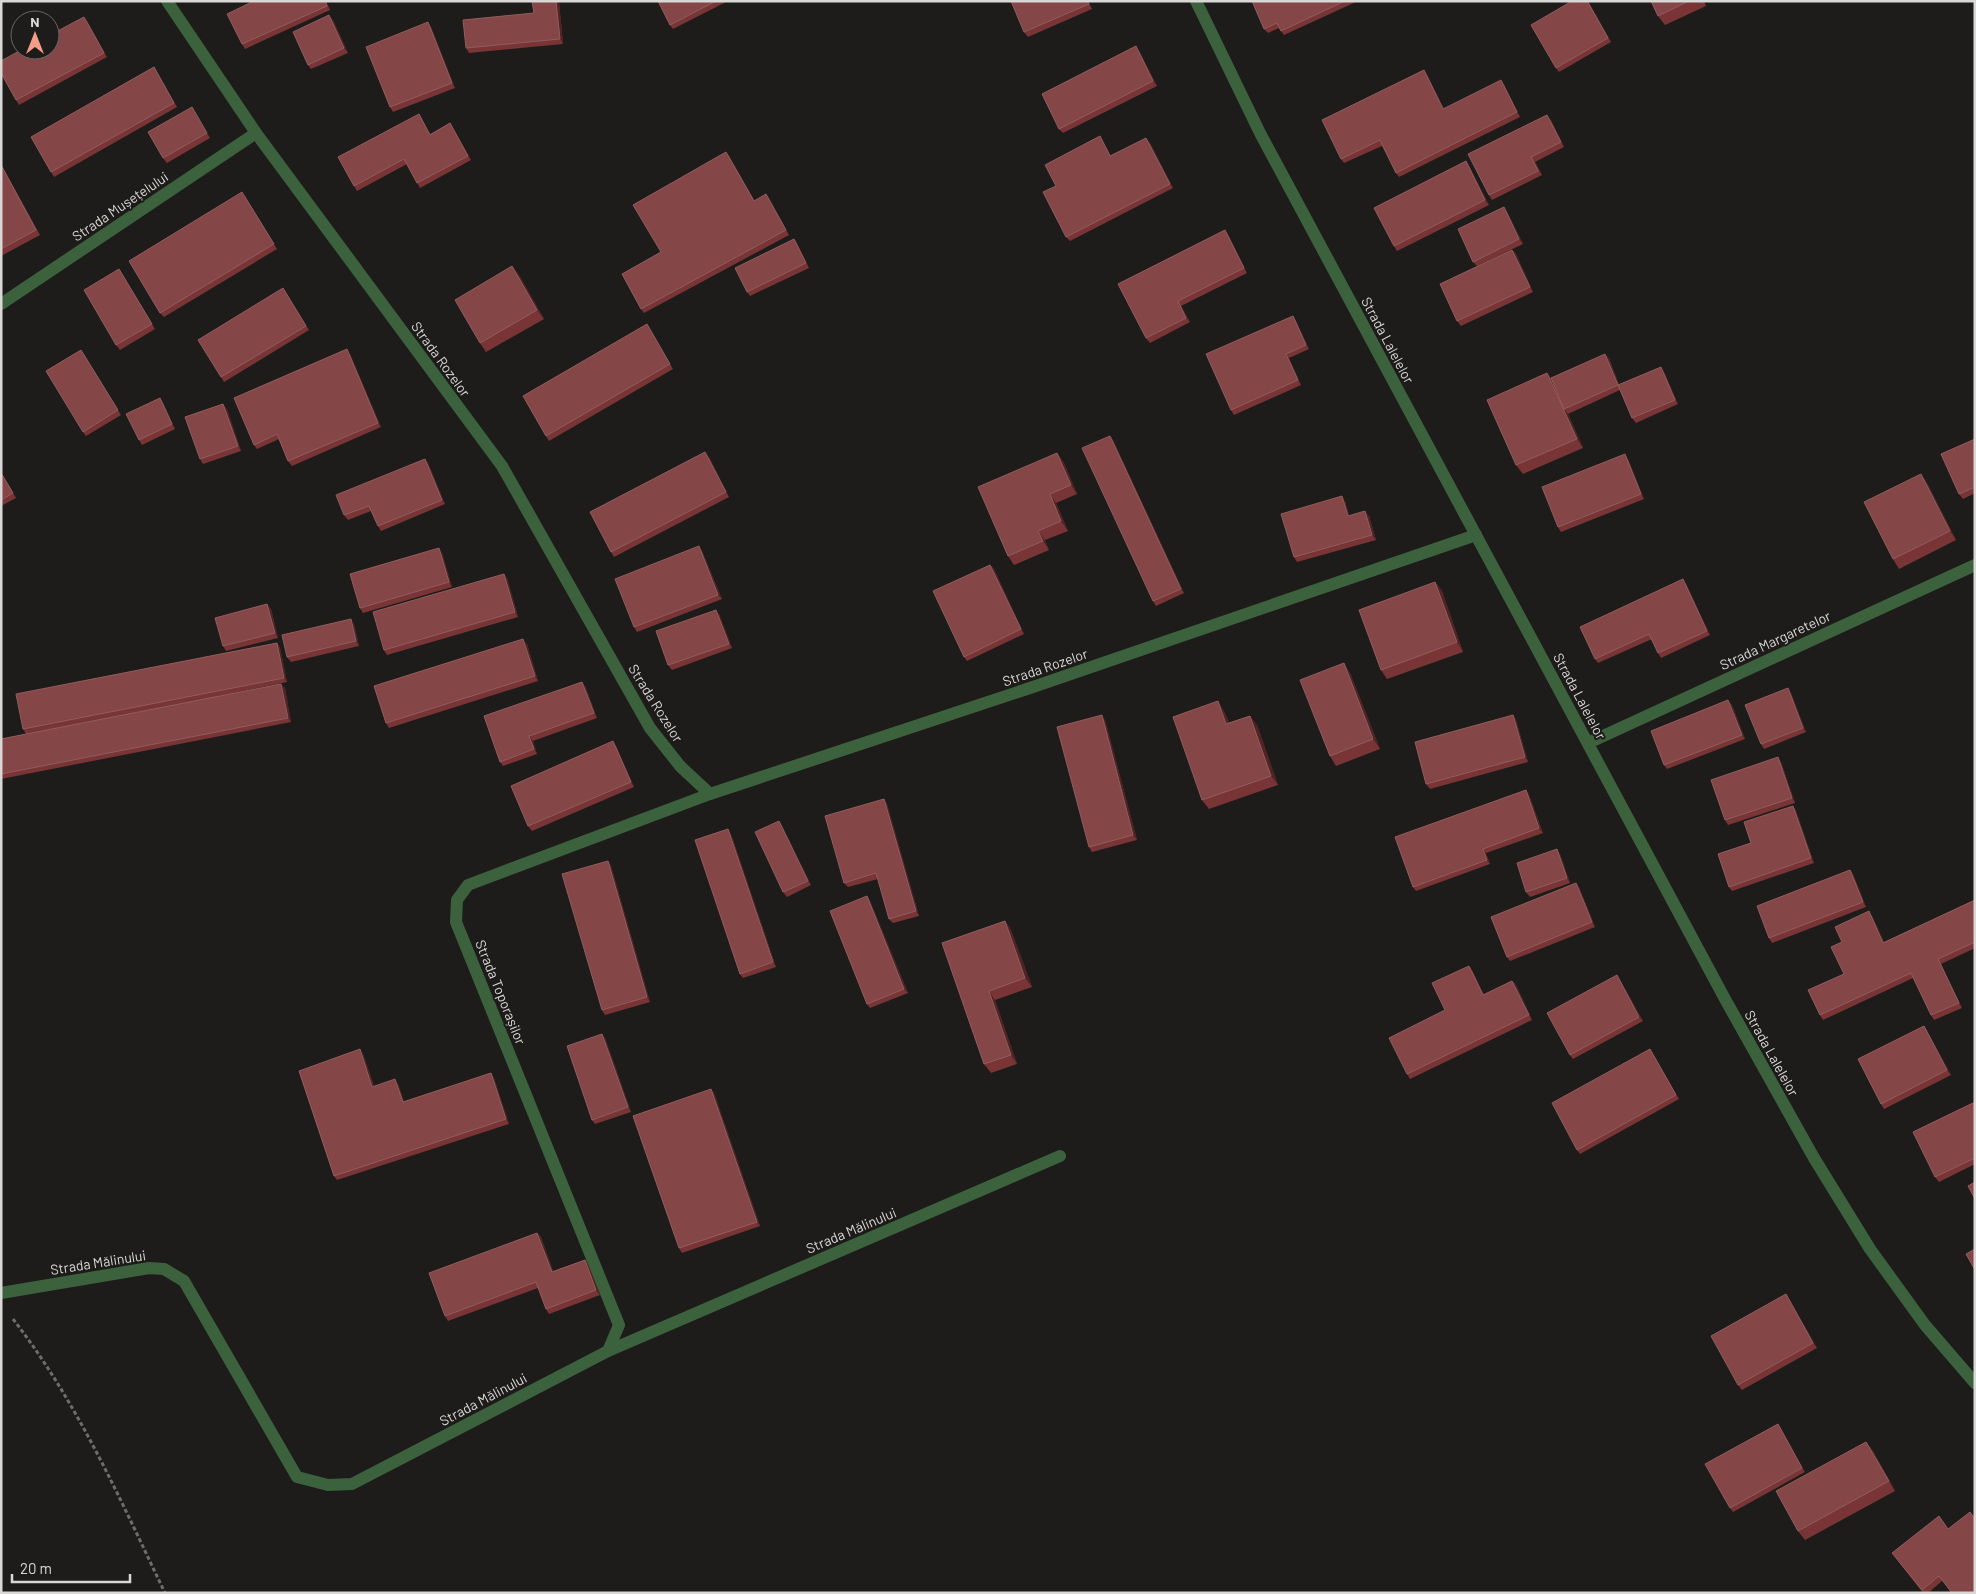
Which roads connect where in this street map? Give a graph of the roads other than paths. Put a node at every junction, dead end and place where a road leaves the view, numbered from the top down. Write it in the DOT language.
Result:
graph roads {
  1 [pos="167,1"];
  2 [pos="1196,1"];
  3 [pos="256,133"];
  4 [pos="1,304"];
  5 [pos="1476,535"];
  6 [pos="1975,565"];
  7 [pos="1588,743"];
  8 [pos="710,794"];
  9 [pos="1060,1156"];
  10 [pos="1,1293"];
  11 [pos="608,1351"];
  12 [pos="1975,1383"];
  1 -- 3 [label="street, Strada Rozelor"];
  2 -- 5 [label="street, Strada Lalelelor"];
  3 -- 4 [label="street, Strada Mușețelului"];
  3 -- 8 [label="street, Strada Rozelor"];
  5 -- 7 [label="street, Strada Lalelelor"];
  5 -- 8 [label="street, Strada Rozelor"];
  6 -- 7 [label="street, Strada Margaretelor"];
  7 -- 12 [label="street, Strada Lalelelor"];
  8 -- 11 [label="street, Strada Toporașilor"];
  9 -- 11 [label="street, Strada Mălinului"];
  10 -- 11 [label="street, Strada Mălinului"];
}
